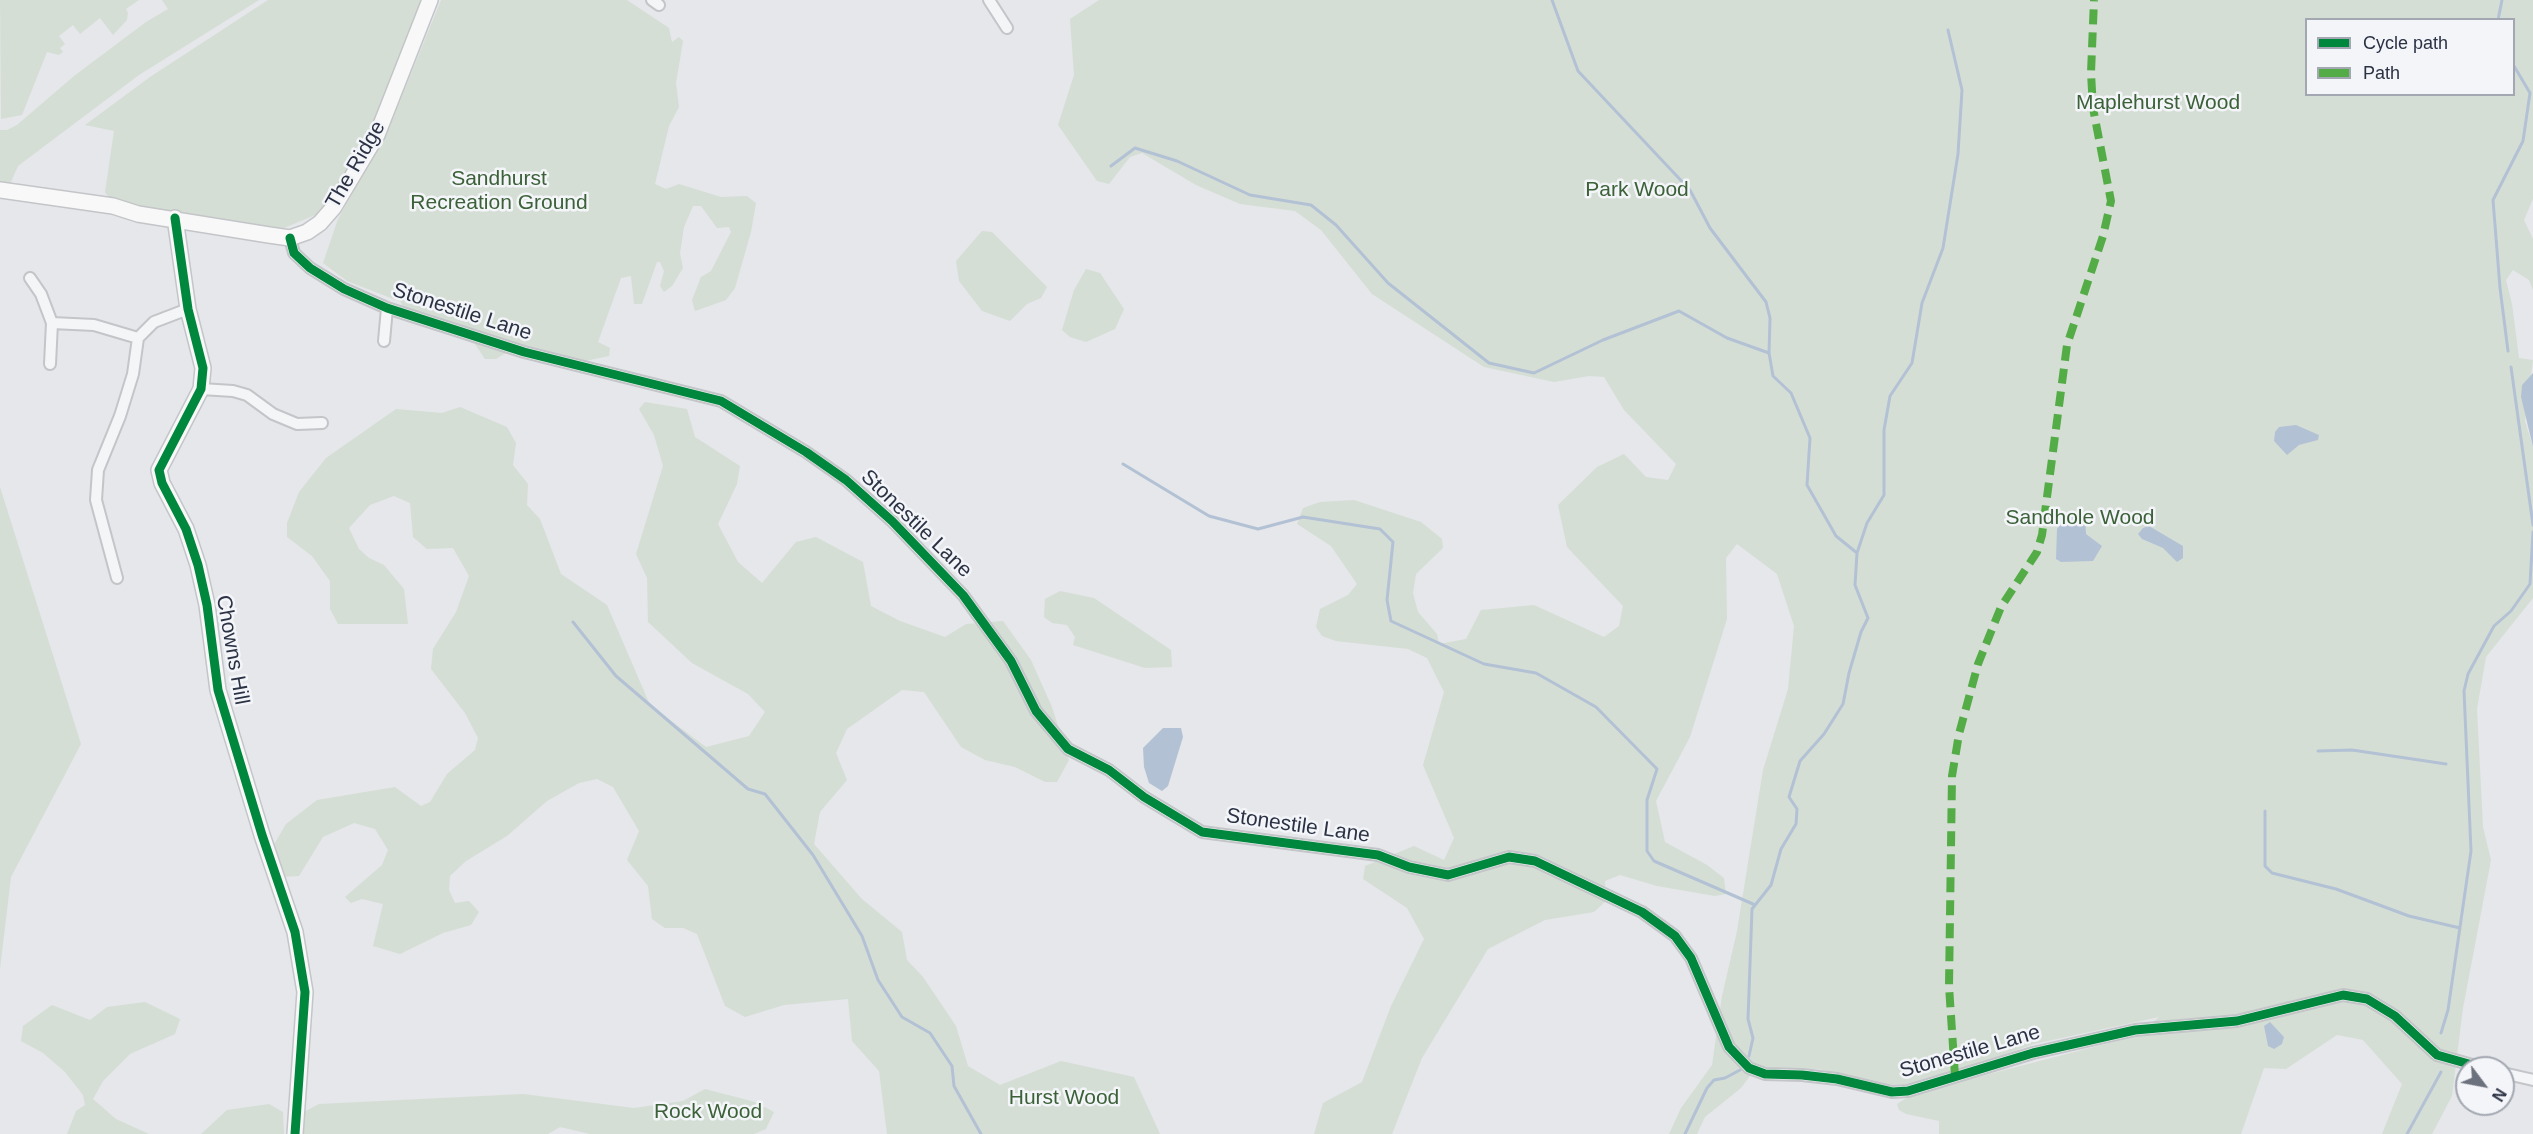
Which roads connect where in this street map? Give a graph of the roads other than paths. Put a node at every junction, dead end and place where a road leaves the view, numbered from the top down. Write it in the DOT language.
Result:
graph roads {
  1 [pos="430,0"];
  2 [pos="989,0"];
  3 [pos="1007,28"];
  4 [pos="0,190"];
  5 [pos="175,218"];
  6 [pos="290,238"];
  7 [pos="30,278"];
  8 [pos="387,308"];
  9 [pos="188,309"];
  10 [pos="52,323"];
  11 [pos="138,338"];
  12 [pos="384,341"];
  13 [pos="50,364"];
  14 [pos="201,388"];
  15 [pos="322,423"];
  16 [pos="117,578"];
  17 [pos="2455,1059"];
  18 [pos="2515,1076"];
  19 [pos="2533,1080"];
  20 [pos="295,1134"];
  1 -- 6 [label="street, The Ridge"];
  2 -- 3 [label="street"];
  4 -- 5 [label="street"];
  5 -- 6 [label="street"];
  5 -- 9 [label="street, Chowns Hill"];
  6 -- 8 [label="street, Stonestile Lane"];
  7 -- 10 [label="street"];
  8 -- 12 [label="street"];
  8 -- 17 [label="street, Stonestile Lane"];
  9 -- 11 [label="street"];
  9 -- 14 [label="street, Chowns Hill"];
  10 -- 11 [label="street"];
  10 -- 13 [label="street"];
  11 -- 16 [label="street"];
  14 -- 15 [label="street"];
  14 -- 20 [label="street, Chowns Hill"];
  18 -- 19 [label="street"];
}
